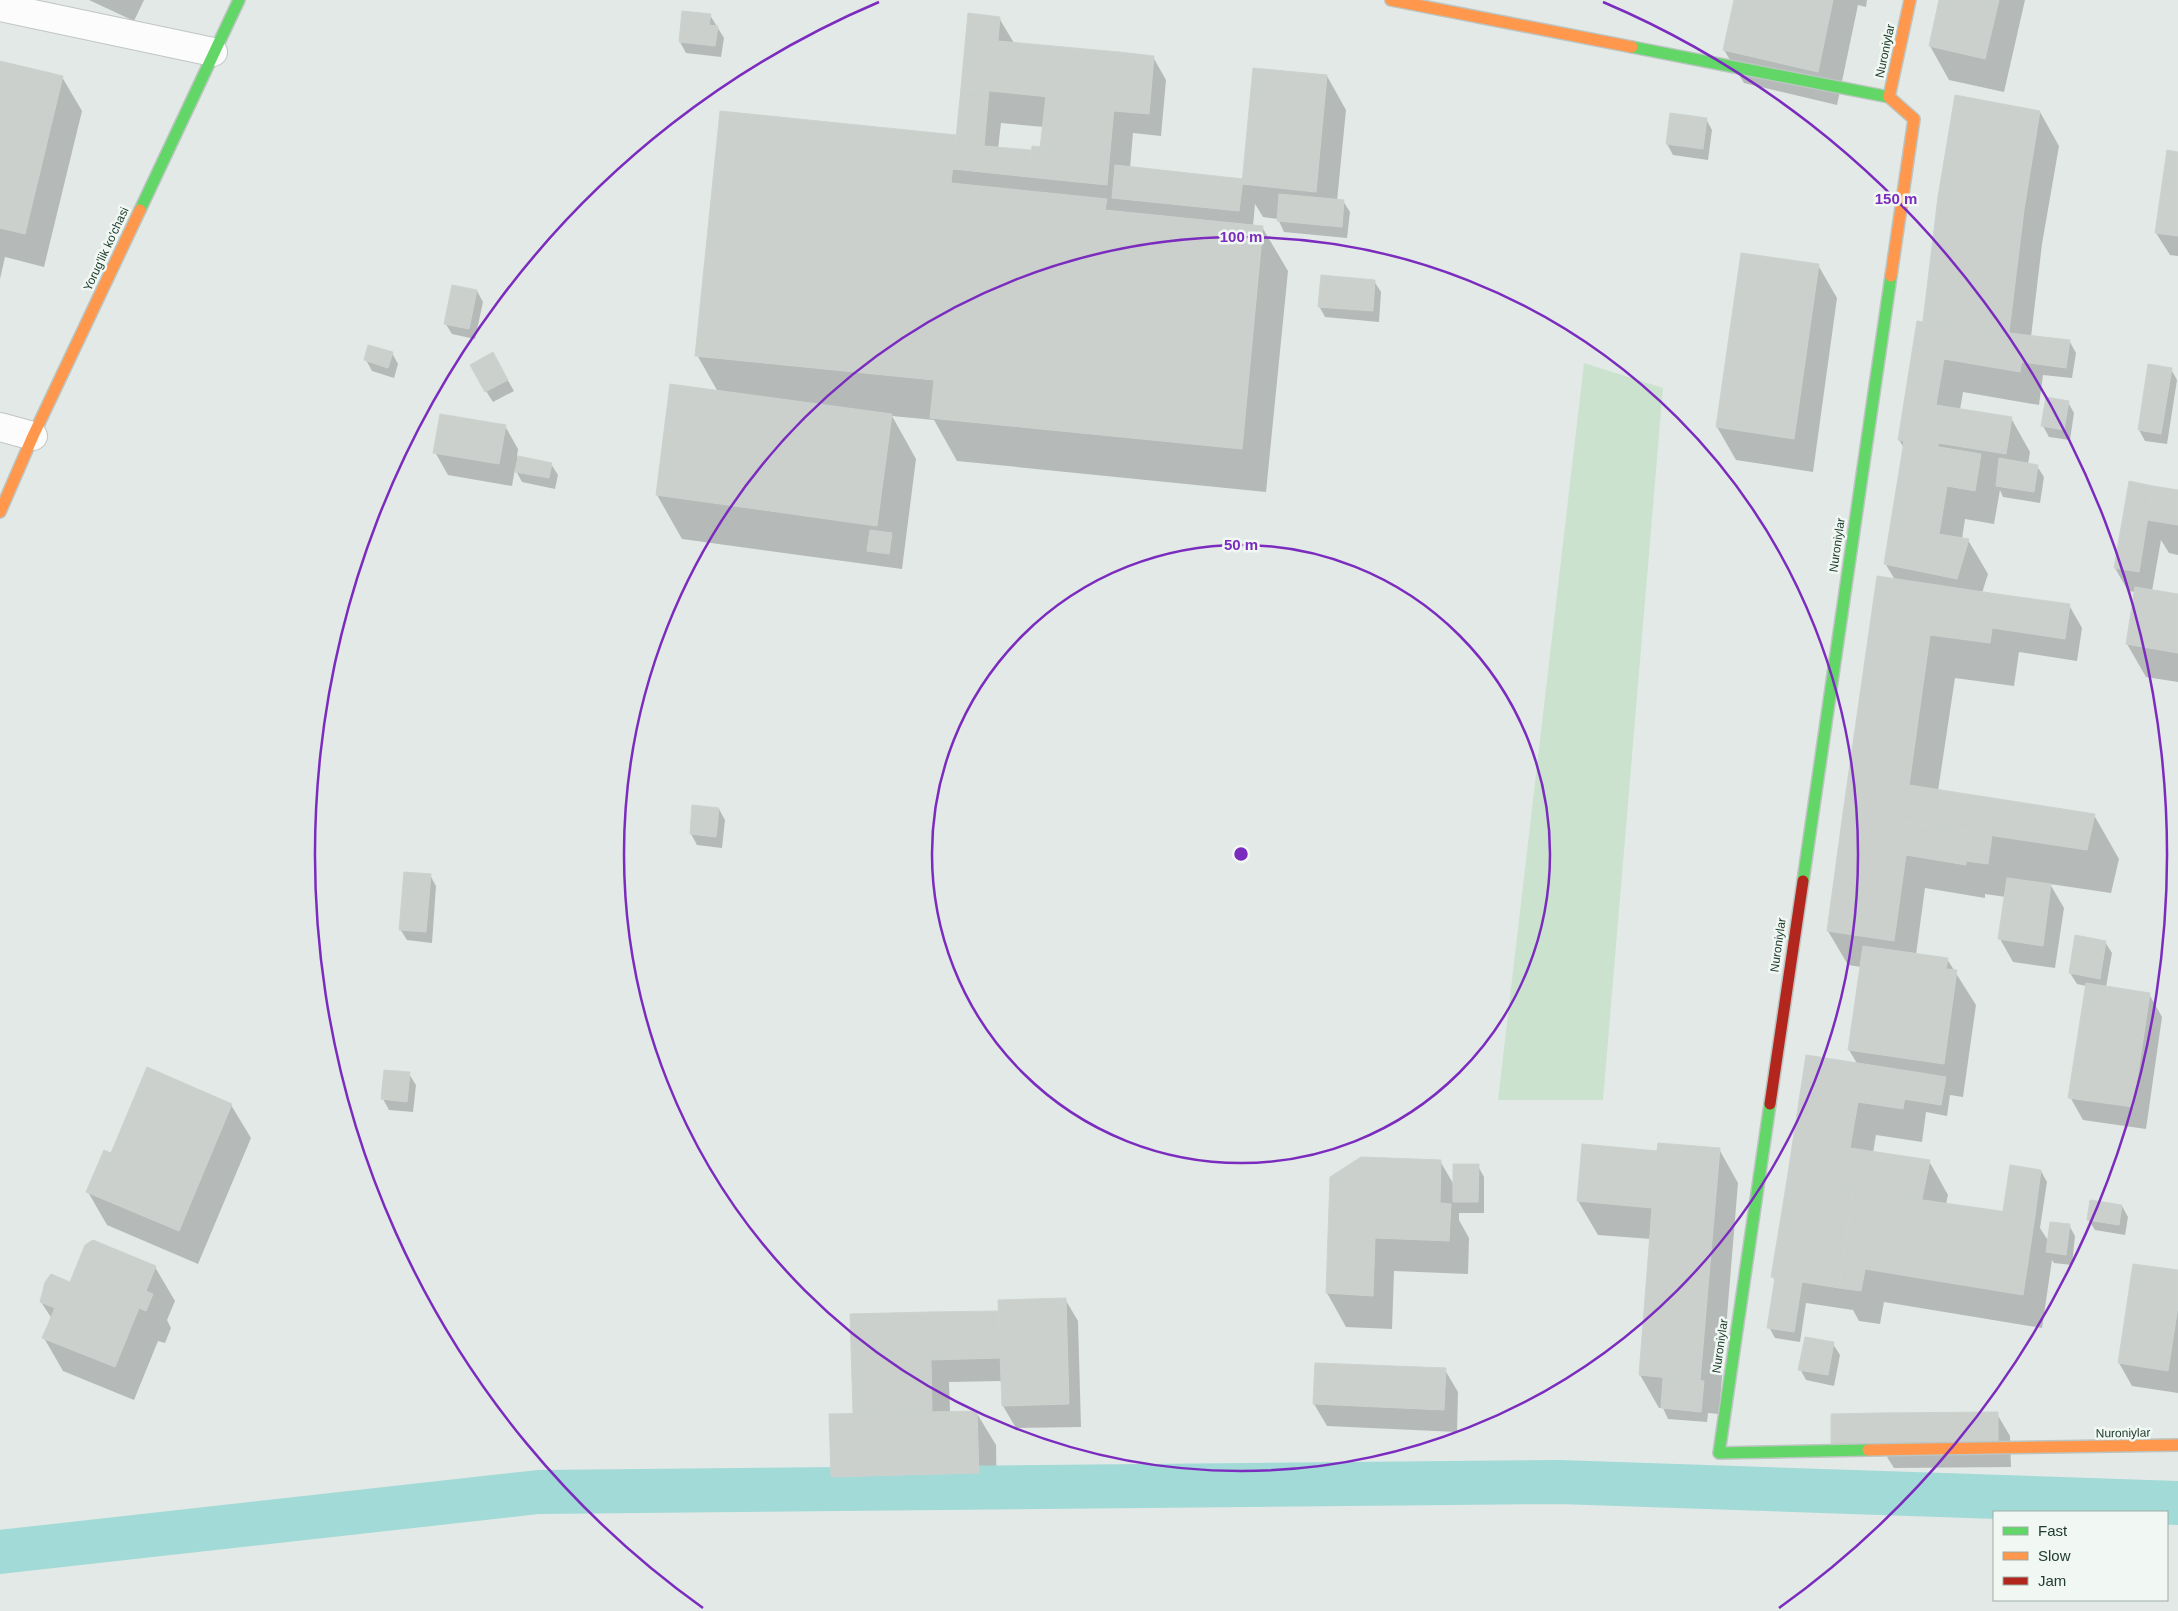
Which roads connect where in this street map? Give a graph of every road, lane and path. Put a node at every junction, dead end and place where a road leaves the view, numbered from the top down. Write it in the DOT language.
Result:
graph roads {
  1 [pos="239,0"];
  2 [pos="1391,0"];
  3 [pos="1910,0"];
  4 [pos="0,7"];
  5 [pos="213,52"];
  6 [pos="1888,97"];
  7 [pos="0,427"];
  8 [pos="34,436"];
  9 [pos="0,512"];
  10 [pos="2178,1446"];
  1 -- 5 [label="street, Yorug'lik ko'chasi"];
  2 -- 6 [label="street"];
  3 -- 6 [label="street, Nuroniylar"];
  4 -- 5 [label="street"];
  5 -- 8 [label="street, Yorug'lik ko'chasi"];
  6 -- 10 [label="street, Nuroniylar"];
  7 -- 8 [label="street"];
  8 -- 9 [label="street, Yorug'lik ko'chasi"];
}
